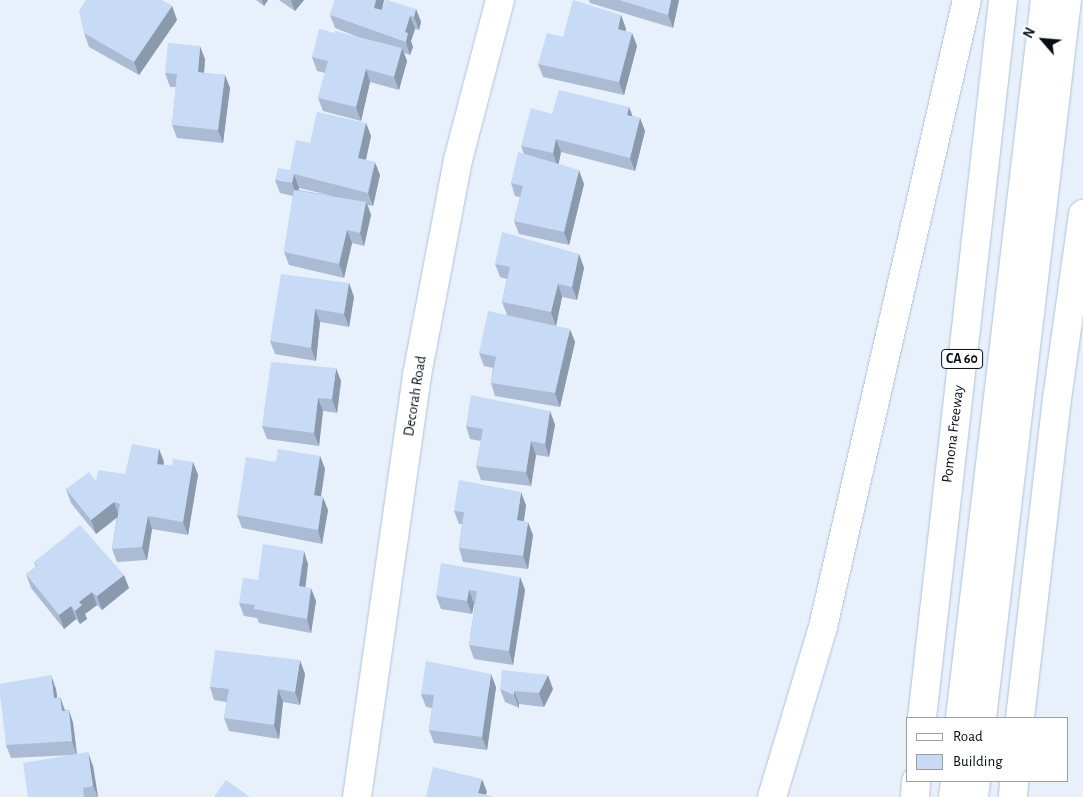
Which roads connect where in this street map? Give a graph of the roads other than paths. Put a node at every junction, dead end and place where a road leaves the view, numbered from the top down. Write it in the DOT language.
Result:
graph roads {
  1 [pos="500,0"];
  2 [pos="967,0"];
  3 [pos="1003,0"];
  4 [pos="1045,0"];
  5 [pos="1067,0"];
  6 [pos="1083,214"];
  7 [pos="922,717"];
  8 [pos="960,717"];
  9 [pos="982,717"];
  10 [pos="1020,717"];
  11 [pos="916,782"];
  12 [pos="954,782"];
  13 [pos="976,782"];
  14 [pos="1014,782"];
  15 [pos="357,797"];
  16 [pos="772,797"];
  17 [pos="915,797"];
  18 [pos="953,797"];
  19 [pos="974,797"];
  20 [pos="1013,797"];
  1 -- 15 [label="main road, Decorah Road"];
  2 -- 16 [label="main road"];
  3 -- 7 [label="main road, Pomona Freeway / CA 60"];
  4 -- 8 [label="main road"];
  5 -- 9 [label="main road"];
  6 -- 10 [label="main road"];
  11 -- 17 [label="main road"];
  12 -- 18 [label="main road"];
  13 -- 19 [label="main road"];
  14 -- 20 [label="main road"];
}
